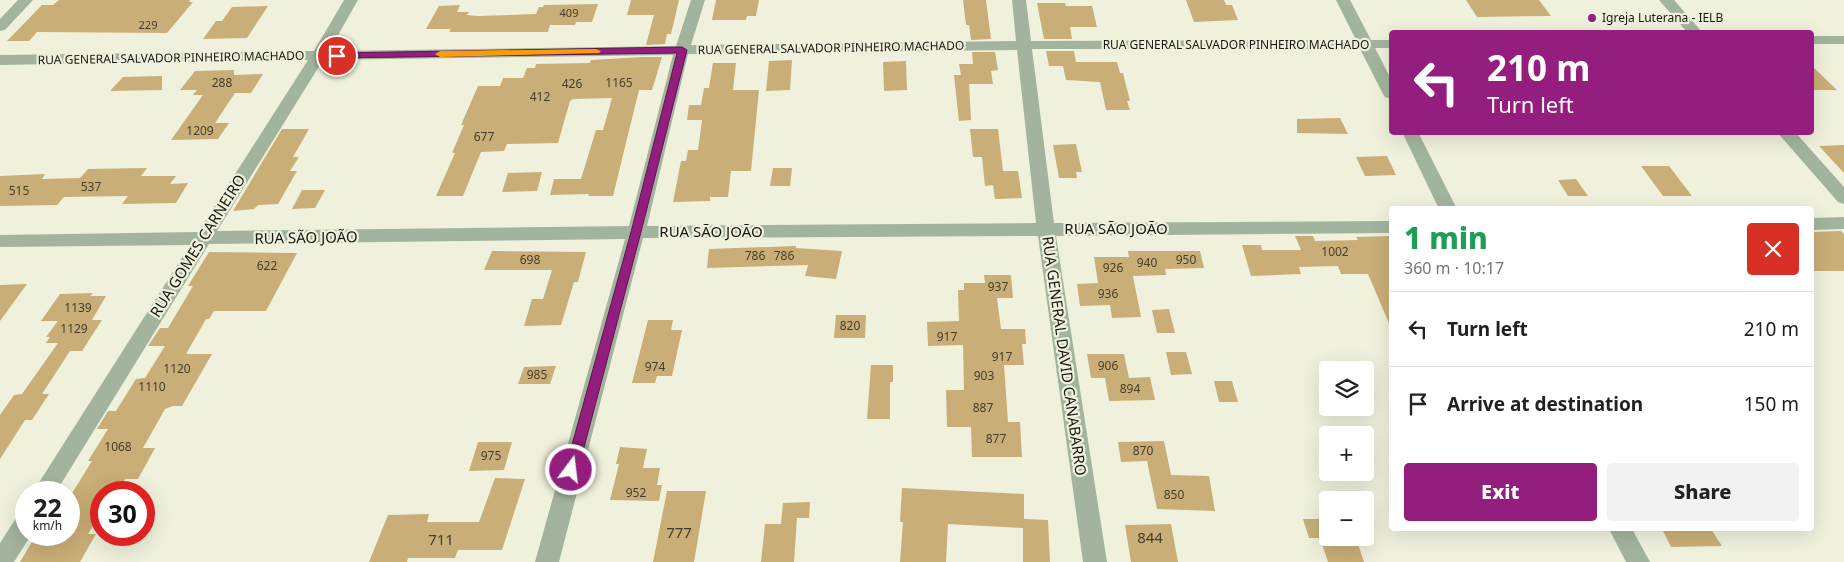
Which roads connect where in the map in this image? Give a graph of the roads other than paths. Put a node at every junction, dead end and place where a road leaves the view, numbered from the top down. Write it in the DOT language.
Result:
graph roads {
  1 [pos="26,0"];
  2 [pos="351,0"];
  3 [pos="698,0"];
  4 [pos="1019,0"];
  5 [pos="1344,0"];
  6 [pos="1666,0"];
  7 [pos="0,27"];
  8 [pos="1693,30"];
  9 [pos="1814,40"];
  10 [pos="1844,40"];
  11 [pos="1367,44"];
  12 [pos="1389,44"];
  13 [pos="1025,45"];
  14 [pos="682,50"];
  15 [pos="318,56"];
  16 [pos="0,60"];
  17 [pos="1389,90"];
  18 [pos="1411,135"];
  19 [pos="1788,135"];
  20 [pos="1844,198"];
  21 [pos="1447,206"];
  22 [pos="1844,223"];
  23 [pos="1814,224"];
  24 [pos="1389,226"];
  25 [pos="1046,229"];
  26 [pos="636,232"];
  27 [pos="202,239"];
  28 [pos="0,241"];
  29 [pos="51,481"];
  30 [pos="1621,531"];
  31 [pos="15,540"];
  32 [pos="1,562"];
  33 [pos="547,562"];
  34 [pos="1095,562"];
  35 [pos="1638,562"];
  1 -- 7 [label="street"];
  2 -- 15 [label="street, RUA GOMES CARNEIRO"];
  3 -- 14 [label="street"];
  4 -- 13 [label="street, RUA GENERAL DAVID CANABARRO"];
  5 -- 11 [label="street"];
  6 -- 8 [label="street"];
  9 -- 10 [label="street"];
  11 -- 12 [label="street, RUA GENERAL SALVADOR PINHEIRO MACHADO"];
  11 -- 13 [label="street, RUA GENERAL SALVADOR PINHEIRO MACHADO"];
  11 -- 17 [label="street"];
  13 -- 14 [label="street, RUA GENERAL SALVADOR PINHEIRO MACHADO"];
  13 -- 25 [label="street, RUA GENERAL DAVID CANABARRO"];
  14 -- 15 [label="street, RUA GENERAL SALVADOR PINHEIRO MACHADO"];
  14 -- 26 [label="street"];
  15 -- 16 [label="street, RUA GENERAL SALVADOR PINHEIRO MACHADO"];
  15 -- 27 [label="street, RUA GOMES CARNEIRO"];
  18 -- 21 [label="street"];
  19 -- 20 [label="street"];
  22 -- 23 [label="street"];
  24 -- 25 [label="street, RUA SÃO JOÃO"];
  25 -- 26 [label="street, RUA SÃO JOÃO"];
  25 -- 34 [label="street, RUA GENERAL DAVID CANABARRO"];
  26 -- 27 [label="street, RUA SÃO JOÃO"];
  26 -- 33 [label="street"];
  27 -- 28 [label="street, RUA SÃO JOÃO"];
  27 -- 29 [label="street, RUA GOMES CARNEIRO"];
  30 -- 35 [label="street"];
  31 -- 32 [label="street"];
}
